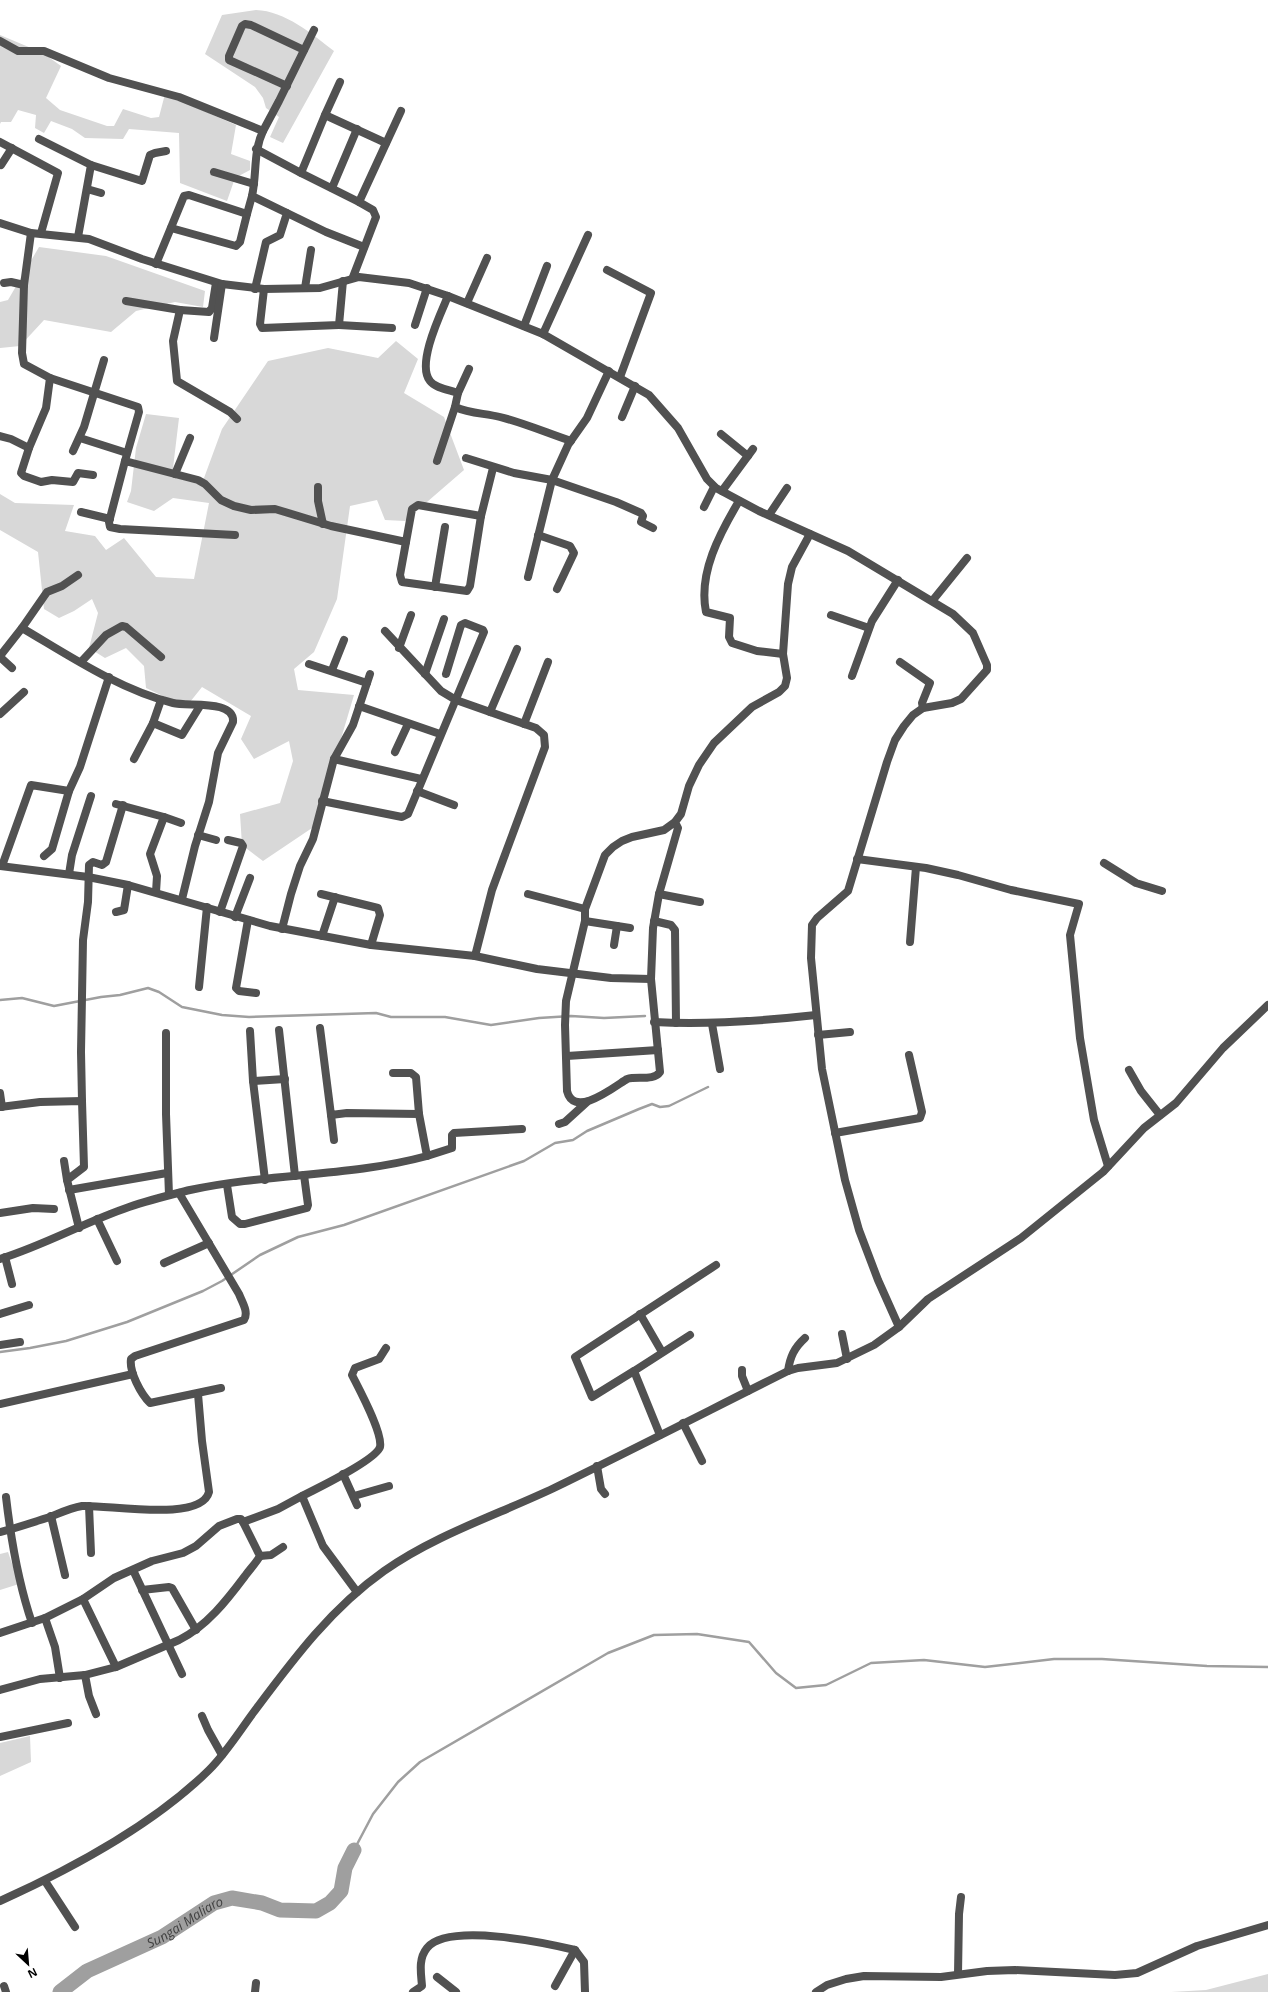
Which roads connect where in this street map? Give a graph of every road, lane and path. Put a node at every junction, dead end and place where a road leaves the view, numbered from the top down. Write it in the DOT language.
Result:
graph roads {
  1 [pos="314,30"];
  2 [pos="0,41"];
  3 [pos="304,50"];
  4 [pos="340,82"];
  5 [pos="287,86"];
  6 [pos="401,111"];
  7 [pos="325,115"];
  8 [pos="356,129"];
  9 [pos="263,131"];
  10 [pos="39,139"];
  11 [pos="0,142"];
  12 [pos="386,142"];
  13 [pos="12,148"];
  14 [pos="256,149"];
  15 [pos="166,151"];
  16 [pos="92,165"];
  17 [pos="1,166"];
  18 [pos="214,172"];
  19 [pos="301,173"];
  20 [pos="254,184"];
  21 [pos="332,188"];
  22 [pos="87,189"];
  23 [pos="102,193"];
  24 [pos="252,196"];
  25 [pos="359,202"];
  26 [pos="287,213"];
  27 [pos="247,214"];
  28 [pos="0,223"];
  29 [pos="171,228"];
  30 [pos="31,233"];
  31 [pos="41,233"];
  32 [pos="588,235"];
  33 [pos="78,237"];
  34 [pos="364,247"];
  35 [pos="311,250"];
  36 [pos="487,258"];
  37 [pos="156,264"];
  38 [pos="547,266"];
  39 [pos="607,270"];
  40 [pos="353,277"];
  41 [pos="343,281"];
  42 [pos="4,283"];
  43 [pos="219,284"];
  44 [pos="24,285"];
  45 [pos="305,288"];
  46 [pos="427,288"];
  47 [pos="255,289"];
  48 [pos="264,289"];
  49 [pos="448,296"];
  50 [pos="126,301"];
  51 [pos="467,303"];
  52 [pos="180,310"];
  53 [pos="339,325"];
  54 [pos="415,325"];
  55 [pos="524,326"];
  56 [pos="392,328"];
  57 [pos="543,334"];
  58 [pos="214,338"];
  59 [pos="104,360"];
  60 [pos="469,368"];
  61 [pos="608,371"];
  62 [pos="620,377"];
  63 [pos="50,378"];
  64 [pos="635,386"];
  65 [pos="94,393"];
  66 [pos="458,393"];
  67 [pos="455,407"];
  68 [pos="622,416"];
  69 [pos="237,419"];
  70 [pos="721,434"];
  71 [pos="0,436"];
  72 [pos="80,438"];
  73 [pos="190,438"];
  74 [pos="571,440"];
  75 [pos="29,448"];
  76 [pos="73,451"];
  77 [pos="126,457"];
  78 [pos="466,458"];
  79 [pos="437,461"];
  80 [pos="493,468"];
  81 [pos="176,474"];
  82 [pos="93,475"];
  83 [pos="552,480"];
  84 [pos="318,487"];
  85 [pos="714,487"];
  86 [pos="787,488"];
  87 [pos="722,492"];
  88 [pos="739,501"];
  89 [pos="704,507"];
  90 [pos="81,512"];
  91 [pos="769,515"];
  92 [pos="481,516"];
  93 [pos="110,519"];
  94 [pos="323,524"];
  95 [pos="445,527"];
  96 [pos="653,528"];
  97 [pos="810,534"];
  98 [pos="235,535"];
  99 [pos="538,535"];
  100 [pos="406,542"];
  101 [pos="967,558"];
  102 [pos="78,575"];
  103 [pos="528,577"];
  104 [pos="898,580"];
  105 [pos="435,587"];
  106 [pos="557,589"];
  107 [pos="933,600"];
  108 [pos="411,615"];
  109 [pos="831,615"];
  110 [pos="444,619"];
  111 [pos="22,628"];
  112 [pos="869,628"];
  113 [pos="385,631"];
  114 [pos="344,640"];
  115 [pos="398,648"];
  116 [pos="517,648"];
  117 [pos="783,654"];
  118 [pos="0,656"];
  119 [pos="161,657"];
  120 [pos="81,662"];
  121 [pos="548,662"];
  122 [pos="900,662"];
  123 [pos="309,664"];
  124 [pos="12,668"];
  125 [pos="332,670"];
  126 [pos="370,674"];
  127 [pos="425,674"];
  128 [pos="446,674"];
  129 [pos="852,676"];
  130 [pos="109,677"];
  131 [pos="367,683"];
  132 [pos="24,692"];
  133 [pos="160,700"];
  134 [pos="456,700"];
  135 [pos="200,706"];
  136 [pos="359,706"];
  137 [pos="923,708"];
  138 [pos="490,712"];
  139 [pos="0,714"];
  140 [pos="153,723"];
  141 [pos="408,724"];
  142 [pos="524,724"];
  143 [pos="440,734"];
  144 [pos="395,752"];
  145 [pos="134,759"];
  146 [pos="334,759"];
  147 [pos="422,779"];
  148 [pos="69,791"];
  149 [pos="417,791"];
  150 [pos="91,796"];
  151 [pos="322,801"];
  152 [pos="454,805"];
  153 [pos="164,817"];
  154 [pos="675,822"];
  155 [pos="181,823"];
  156 [pos="198,836"];
  157 [pos="216,840"];
  158 [pos="228,840"];
  159 [pos="44,856"];
  160 [pos="857,859"];
  161 [pos="1104,862"];
  162 [pos="1,866"];
  163 [pos="916,867"];
  164 [pos="69,874"];
  165 [pos="88,877"];
  166 [pos="250,878"];
  167 [pos="128,885"];
  168 [pos="1162,891"];
  169 [pos="156,892"];
  170 [pos="321,894"];
  171 [pos="528,894"];
  172 [pos="659,894"];
  173 [pos="335,897"];
  174 [pos="182,899"];
  175 [pos="700,902"];
  176 [pos="207,907"];
  177 [pos="585,909"];
  178 [pos="116,912"];
  179 [pos="220,912"];
  180 [pos="235,917"];
  181 [pos="248,920"];
  182 [pos="585,921"];
  183 [pos="654,921"];
  184 [pos="617,926"];
  185 [pos="630,928"];
  186 [pos="282,929"];
  187 [pos="322,936"];
  188 [pos="910,942"];
  189 [pos="371,945"];
  190 [pos="614,945"];
  191 [pos="475,956"];
  192 [pos="572,973"];
  193 [pos="651,978"];
  194 [pos="199,987"];
  195 [pos="256,992"];
  196 [pos="1268,1005"];
  197 [pos="816,1015"];
  198 [pos="654,1022"];
  199 [pos="676,1023"];
  200 [pos="712,1024"];
  201 [pos="320,1028"];
  202 [pos="279,1030"];
  203 [pos="250,1031"];
  204 [pos="850,1032"];
  205 [pos="166,1033"];
  206 [pos="818,1035"];
  207 [pos="658,1050"];
  208 [pos="909,1055"];
  209 [pos="567,1056"];
  210 [pos="720,1069"];
  211 [pos="1129,1070"];
  212 [pos="393,1073"];
  213 [pos="285,1079"];
  214 [pos="253,1081"];
  215 [pos="0,1093"];
  216 [pos="82,1101"];
  217 [pos="588,1102"];
  218 [pos="1,1107"];
  219 [pos="331,1114"];
  220 [pos="419,1114"];
  221 [pos="1160,1115"];
  222 [pos="559,1124"];
  223 [pos="522,1129"];
  224 [pos="835,1133"];
  225 [pos="334,1140"];
  226 [pos="427,1156"];
  227 [pos="64,1161"];
  228 [pos="1108,1166"];
  229 [pos="167,1173"];
  230 [pos="304,1175"];
  231 [pos="295,1176"];
  232 [pos="67,1180"];
  233 [pos="265,1180"];
  234 [pos="227,1185"];
  235 [pos="69,1190"];
  236 [pos="179,1193"];
  237 [pos="169,1195"];
  238 [pos="54,1209"];
  239 [pos="0,1213"];
  240 [pos="97,1219"];
  241 [pos="79,1228"];
  242 [pos="209,1243"];
  243 [pos="2,1258"];
  244 [pos="117,1261"];
  245 [pos="164,1263"];
  246 [pos="716,1265"];
  247 [pos="12,1284"];
  248 [pos="29,1305"];
  249 [pos="0,1314"];
  250 [pos="640,1314"];
  251 [pos="899,1327"];
  252 [pos="842,1334"];
  253 [pos="690,1335"];
  254 [pos="805,1338"];
  255 [pos="20,1342"];
  256 [pos="0,1345"];
  257 [pos="386,1348"];
  258 [pos="662,1352"];
  259 [pos="847,1359"];
  260 [pos="742,1370"];
  261 [pos="634,1371"];
  262 [pos="788,1371"];
  263 [pos="133,1374"];
  264 [pos="220,1388"];
  265 [pos="748,1391"];
  266 [pos="198,1394"];
  267 [pos="0,1404"];
  268 [pos="683,1423"];
  269 [pos="660,1435"];
  270 [pos="702,1461"];
  271 [pos="597,1466"];
  272 [pos="343,1474"];
  273 [pos="389,1486"];
  274 [pos="605,1494"];
  275 [pos="302,1496"];
  276 [pos="354,1496"];
  277 [pos="6,1497"];
  278 [pos="357,1505"];
  279 [pos="89,1506"];
  280 [pos="51,1516"];
  281 [pos="243,1522"];
  282 [pos="10,1529"];
  283 [pos="0,1532"];
  284 [pos="283,1547"];
  285 [pos="91,1552"];
  286 [pos="260,1556"];
  287 [pos="133,1570"];
  288 [pos="65,1574"];
  289 [pos="142,1590"];
  290 [pos="358,1592"];
  291 [pos="83,1599"];
  292 [pos="45,1618"];
  293 [pos="32,1623"];
  294 [pos="196,1630"];
  295 [pos="0,1633"];
  296 [pos="168,1645"];
  297 [pos="116,1667"];
  298 [pos="182,1674"];
  299 [pos="85,1675"];
  300 [pos="60,1678"];
  301 [pos="0,1690"];
  302 [pos="96,1714"];
  303 [pos="202,1716"];
  304 [pos="68,1723"];
  305 [pos="0,1737"];
  306 [pos="222,1755"];
  307 [pos="45,1880"];
  308 [pos="962,1897"];
  309 [pos="0,1900"];
  310 [pos="1268,1925"];
  311 [pos="75,1927"];
  312 [pos="575,1950"];
  313 [pos="958,1974"];
  314 [pos="437,1978"];
  315 [pos="256,1982"];
  316 [pos="555,1986"];
  317 [pos="255,1992"];
  318 [pos="413,1992"];
  319 [pos="456,1992"];
  320 [pos="585,1992"];
  321 [pos="816,1992"];
  1 -- 3 [label="street"];
  2 -- 9 [label="street"];
  3 -- 5 [label="street"];
  3 -- 5 [label="street"];
  4 -- 7 [label="street"];
  5 -- 9 [label="street"];
  6 -- 12 [label="street"];
  7 -- 8 [label="street"];
  7 -- 19 [label="street"];
  8 -- 12 [label="street"];
  8 -- 21 [label="street"];
  9 -- 14 [label="street"];
  10 -- 16 [label="street"];
  11 -- 13 [label="street"];
  12 -- 25 [label="street"];
  13 -- 17 [label="street"];
  13 -- 31 [label="street"];
  14 -- 19 [label="street"];
  14 -- 20 [label="street"];
  15 -- 16 [label="street"];
  16 -- 22 [label="street"];
  18 -- 20 [label="street"];
  19 -- 21 [label="street"];
  20 -- 24 [label="street"];
  21 -- 25 [label="street"];
  22 -- 23 [label="street"];
  22 -- 33 [label="street"];
  24 -- 26 [label="street"];
  24 -- 27 [label="street"];
  25 -- 34 [label="street"];
  26 -- 34 [label="street"];
  26 -- 47 [label="street"];
  27 -- 29 [label="street"];
  27 -- 29 [label="street"];
  28 -- 30 [label="street"];
  29 -- 37 [label="street"];
  30 -- 31 [label="street"];
  30 -- 44 [label="street"];
  31 -- 33 [label="street"];
  32 -- 57 [label="street"];
  33 -- 37 [label="street"];
  34 -- 40 [label="street"];
  35 -- 45 [label="street"];
  36 -- 51 [label="street"];
  37 -- 43 [label="street"];
  38 -- 55 [label="street"];
  39 -- 62 [label="street"];
  40 -- 41 [label="street"];
  40 -- 46 [label="street"];
  41 -- 45 [label="street"];
  41 -- 53 [label="street"];
  42 -- 44 [label="street"];
  43 -- 47 [label="street"];
  43 -- 52 [label="street"];
  43 -- 58 [label="street"];
  44 -- 63 [label="street"];
  45 -- 48 [label="street"];
  46 -- 49 [label="street"];
  46 -- 54 [label="street"];
  47 -- 48 [label="street"];
  48 -- 53 [label="street"];
  49 -- 51 [label="street"];
  49 -- 66 [label="street"];
  50 -- 52 [label="street"];
  51 -- 55 [label="street"];
  52 -- 69 [label="street"];
  53 -- 56 [label="street"];
  55 -- 57 [label="street"];
  57 -- 61 [label="street"];
  59 -- 65 [label="street"];
  60 -- 66 [label="street"];
  61 -- 62 [label="street"];
  61 -- 74 [label="street"];
  62 -- 64 [label="street"];
  63 -- 65 [label="street"];
  63 -- 75 [label="street"];
  64 -- 68 [label="street"];
  64 -- 85 [label="street"];
  65 -- 72 [label="street"];
  65 -- 77 [label="street"];
  66 -- 67 [label="street"];
  67 -- 74 [label="street"];
  67 -- 79 [label="street"];
  70 -- 87 [label="street"];
  71 -- 75 [label="street"];
  72 -- 76 [label="street"];
  72 -- 77 [label="street"];
  73 -- 81 [label="street"];
  74 -- 83 [label="street"];
  75 -- 82 [label="street"];
  77 -- 81 [label="street"];
  77 -- 93 [label="street"];
  78 -- 80 [label="street"];
  80 -- 83 [label="street"];
  80 -- 92 [label="street"];
  81 -- 94 [label="street"];
  83 -- 96 [label="street"];
  83 -- 99 [label="street"];
  84 -- 94 [label="street"];
  85 -- 87 [label="street"];
  85 -- 89 [label="street"];
  86 -- 91 [label="street"];
  87 -- 88 [label="street"];
  88 -- 91 [label="street"];
  88 -- 117 [label="street"];
  90 -- 93 [label="street"];
  91 -- 97 [label="street"];
  92 -- 100 [label="street"];
  92 -- 105 [label="street"];
  93 -- 98 [label="street"];
  94 -- 100 [label="street"];
  95 -- 105 [label="street"];
  97 -- 104 [label="street"];
  97 -- 117 [label="street"];
  99 -- 103 [label="street"];
  99 -- 106 [label="street"];
  100 -- 105 [label="street"];
  101 -- 107 [label="street"];
  102 -- 111 [label="street"];
  104 -- 107 [label="street"];
  104 -- 112 [label="street"];
  107 -- 137 [label="street"];
  108 -- 115 [label="street"];
  109 -- 112 [label="street"];
  110 -- 127 [label="street"];
  111 -- 118 [label="street"];
  111 -- 120 [label="street"];
  112 -- 129 [label="street"];
  113 -- 115 [label="street"];
  114 -- 125 [label="street"];
  115 -- 127 [label="street"];
  116 -- 138 [label="street"];
  117 -- 154 [label="street"];
  118 -- 124 [label="street"];
  119 -- 120 [label="street"];
  120 -- 130 [label="street"];
  121 -- 142 [label="street"];
  122 -- 137 [label="street"];
  123 -- 125 [label="street"];
  125 -- 131 [label="street"];
  126 -- 131 [label="street"];
  127 -- 134 [label="street"];
  128 -- 134 [label="street"];
  130 -- 133 [label="street"];
  130 -- 148 [label="street"];
  131 -- 136 [label="street"];
  132 -- 139 [label="street"];
  133 -- 135 [label="street"];
  133 -- 140 [label="street"];
  134 -- 138 [label="street"];
  134 -- 143 [label="street"];
  135 -- 140 [label="street"];
  135 -- 156 [label="street"];
  136 -- 141 [label="street"];
  136 -- 146 [label="street"];
  137 -- 160 [label="street"];
  138 -- 142 [label="street"];
  140 -- 145 [label="street"];
  141 -- 143 [label="street"];
  141 -- 144 [label="street"];
  142 -- 191 [label="street"];
  143 -- 147 [label="street"];
  146 -- 147 [label="street"];
  146 -- 151 [label="street"];
  147 -- 149 [label="street"];
  148 -- 159 [label="street"];
  148 -- 162 [label="street"];
  149 -- 151 [label="street"];
  149 -- 152 [label="street"];
  150 -- 164 [label="street"];
  151 -- 186 [label="street"];
  153 -- 155 [label="street"];
  153 -- 165 [label="street"];
  153 -- 169 [label="street"];
  154 -- 172 [label="street"];
  154 -- 177 [label="street"];
  156 -- 157 [label="street"];
  156 -- 174 [label="street"];
  158 -- 179 [label="street"];
  160 -- 163 [label="street"];
  160 -- 197 [label="street"];
  161 -- 168 [label="street"];
  162 -- 164 [label="street"];
  163 -- 188 [label="street"];
  163 -- 228 [label="street"];
  164 -- 165 [label="street"];
  165 -- 167 [label="street"];
  165 -- 216 [label="street"];
  166 -- 180 [label="street"];
  167 -- 169 [label="street"];
  167 -- 178 [label="street"];
  169 -- 174 [label="street"];
  170 -- 173 [label="street"];
  171 -- 177 [label="street"];
  172 -- 175 [label="street"];
  172 -- 183 [label="street"];
  173 -- 187 [label="street"];
  173 -- 189 [label="street"];
  174 -- 176 [label="street"];
  176 -- 179 [label="street"];
  176 -- 194 [label="street"];
  177 -- 182 [label="street"];
  179 -- 180 [label="street"];
  180 -- 181 [label="street"];
  181 -- 186 [label="street"];
  181 -- 195 [label="street"];
  182 -- 184 [label="street"];
  182 -- 192 [label="street"];
  183 -- 193 [label="street"];
  183 -- 199 [label="street"];
  184 -- 185 [label="street"];
  184 -- 190 [label="street"];
  186 -- 187 [label="street"];
  187 -- 189 [label="street"];
  189 -- 191 [label="street"];
  191 -- 192 [label="street"];
  192 -- 193 [label="street"];
  192 -- 209 [label="street"];
  193 -- 198 [label="street"];
  196 -- 221 [label="street"];
  197 -- 200 [label="street"];
  197 -- 206 [label="street"];
  198 -- 199 [label="street"];
  198 -- 207 [label="street"];
  199 -- 200 [label="street"];
  200 -- 210 [label="street"];
  201 -- 219 [label="street"];
  202 -- 213 [label="street"];
  203 -- 214 [label="street"];
  204 -- 206 [label="street"];
  205 -- 229 [label="street"];
  206 -- 224 [label="street"];
  207 -- 209 [label="street"];
  207 -- 217 [label="street"];
  208 -- 224 [label="street"];
  209 -- 217 [label="street"];
  211 -- 221 [label="street"];
  212 -- 220 [label="street"];
  213 -- 214 [label="street"];
  213 -- 231 [label="street"];
  214 -- 233 [label="street"];
  215 -- 218 [label="street"];
  216 -- 218 [label="street"];
  216 -- 232 [label="street"];
  217 -- 222 [label="street"];
  219 -- 220 [label="street"];
  219 -- 225 [label="street"];
  220 -- 226 [label="street"];
  221 -- 228 [label="street"];
  223 -- 226 [label="street"];
  224 -- 251 [label="street"];
  226 -- 230 [label="street"];
  227 -- 232 [label="street"];
  228 -- 251 [label="street"];
  229 -- 235 [label="street"];
  229 -- 237 [label="street"];
  230 -- 231 [label="street"];
  230 -- 234 [label="street"];
  231 -- 233 [label="street"];
  232 -- 235 [label="street"];
  233 -- 234 [label="street"];
  234 -- 236 [label="street"];
  235 -- 241 [label="street"];
  236 -- 237 [label="street"];
  236 -- 242 [label="street"];
  237 -- 240 [label="street"];
  238 -- 239 [label="street"];
  240 -- 241 [label="street"];
  240 -- 244 [label="street"];
  241 -- 243 [label="street"];
  242 -- 245 [label="street"];
  242 -- 263 [label="street"];
  243 -- 247 [label="street"];
  246 -- 250 [label="street"];
  248 -- 249 [label="street"];
  250 -- 258 [label="street"];
  250 -- 261 [label="street"];
  251 -- 259 [label="street"];
  252 -- 259 [label="street"];
  253 -- 258 [label="street"];
  254 -- 262 [label="street"];
  255 -- 256 [label="street"];
  257 -- 272 [label="street"];
  258 -- 261 [label="street"];
  259 -- 262 [label="street"];
  260 -- 265 [label="street"];
  261 -- 269 [label="street"];
  262 -- 265 [label="street"];
  263 -- 266 [label="street"];
  263 -- 267 [label="street"];
  264 -- 266 [label="street"];
  265 -- 268 [label="street"];
  266 -- 279 [label="street"];
  268 -- 269 [label="street"];
  268 -- 270 [label="street"];
  269 -- 271 [label="street"];
  271 -- 274 [label="street"];
  271 -- 290 [label="street"];
  272 -- 275 [label="street"];
  272 -- 276 [label="street"];
  273 -- 276 [label="street"];
  275 -- 281 [label="street"];
  275 -- 290 [label="street"];
  276 -- 278 [label="street"];
  277 -- 282 [label="street"];
  279 -- 280 [label="street"];
  279 -- 285 [label="street"];
  280 -- 282 [label="street"];
  280 -- 288 [label="street"];
  281 -- 286 [label="street"];
  281 -- 287 [label="street"];
  282 -- 283 [label="street"];
  282 -- 293 [label="street"];
  284 -- 286 [label="street"];
  286 -- 294 [label="street"];
  287 -- 289 [label="street"];
  287 -- 291 [label="street"];
  289 -- 294 [label="street"];
  289 -- 296 [label="street"];
  290 -- 306 [label="street"];
  291 -- 292 [label="street"];
  291 -- 297 [label="street"];
  292 -- 293 [label="street"];
  292 -- 300 [label="street"];
  293 -- 295 [label="street"];
  294 -- 296 [label="street"];
  296 -- 297 [label="street"];
  296 -- 298 [label="street"];
  297 -- 299 [label="street"];
  299 -- 300 [label="street"];
  299 -- 302 [label="street"];
  300 -- 301 [label="street"];
  303 -- 306 [label="street"];
  304 -- 305 [label="street"];
  306 -- 307 [label="street"];
  307 -- 309 [label="street"];
  307 -- 311 [label="street"];
  308 -- 313 [label="street"];
  310 -- 313 [label="street"];
  312 -- 316 [label="street"];
  312 -- 318 [label="street"];
  312 -- 320 [label="street"];
  313 -- 321 [label="street"];
  314 -- 319 [label="street"];
  315 -- 317 [label="street"];
}
